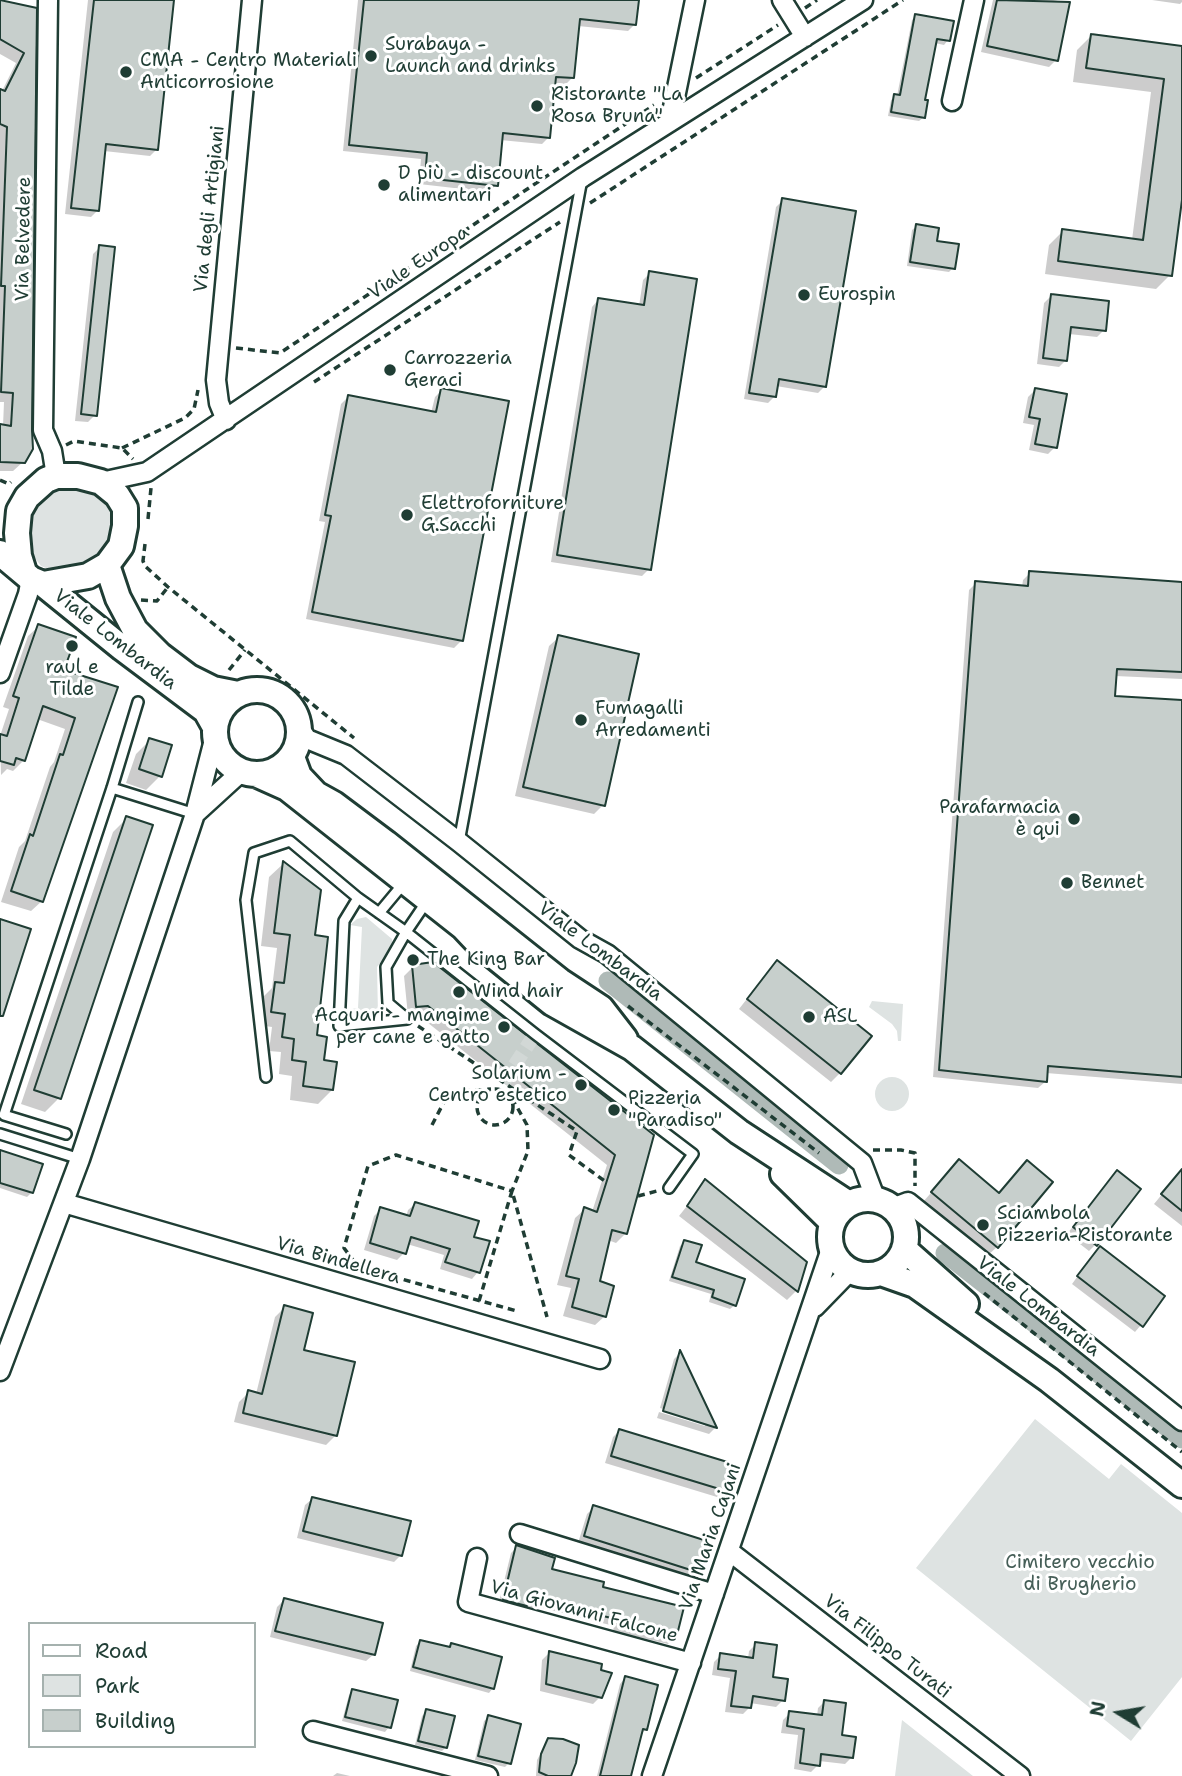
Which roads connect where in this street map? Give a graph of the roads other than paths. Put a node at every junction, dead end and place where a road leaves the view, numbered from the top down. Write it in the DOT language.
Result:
graph roads {
  1 [pos="48,0"];
  2 [pos="252,0"];
  3 [pos="695,0"];
  4 [pos="782,0"];
  5 [pos="863,0"];
  6 [pos="974,0"];
  7 [pos="805,37"];
  8 [pos="952,101"];
  9 [pos="670,122"];
  10 [pos="583,177"];
  11 [pos="226,420"];
  12 [pos="56,477"];
  13 [pos="101,482"];
  14 [pos="10,512"];
  15 [pos="0,552"];
  16 [pos="107,565"];
  17 [pos="33,578"];
  18 [pos="0,673"];
  19 [pos="238,694"];
  20 [pos="138,702"];
  21 [pos="300,729"];
  22 [pos="215,732"];
  23 [pos="292,757"];
  24 [pos="250,773"];
  25 [pos="112,788"];
  26 [pos="195,814"];
  27 [pos="459,842"];
  28 [pos="386,843"];
  29 [pos="406,882"];
  30 [pos="358,898"];
  31 [pos="428,899"];
  32 [pos="379,913"];
  33 [pos="406,932"];
  34 [pos="632,1048"];
  35 [pos="266,1077"];
  36 [pos="739,1132"];
  37 [pos="0,1134"];
  38 [pos="66,1134"];
  39 [pos="80,1159"];
  40 [pos="669,1188"];
  41 [pos="64,1203"];
  42 [pos="849,1204"];
  43 [pos="884,1204"];
  44 [pos="832,1222"];
  45 [pos="831,1249"];
  46 [pos="904,1249"];
  47 [pos="850,1271"];
  48 [pos="881,1273"];
  49 [pos="810,1312"];
  50 [pos="600,1360"];
  51 [pos="0,1371"];
  52 [pos="1049,1380"];
  53 [pos="1182,1420"];
  54 [pos="1182,1485"];
  55 [pos="520,1534"];
  56 [pos="729,1551"];
  57 [pos="477,1558"];
  58 [pos="714,1594"];
  59 [pos="691,1663"];
  60 [pos="313,1731"];
  61 [pos="488,1776"];
  62 [pos="652,1776"];
  63 [pos="1020,1776"];
  1 -- 12 [label="street, Via Belvedere"];
  2 -- 11 [label="street, Via degli Artigiani"];
  3 -- 9 [label="street"];
  4 -- 7 [label="street"];
  5 -- 7 [label="street, Viale Europa"];
  6 -- 8 [label="street"];
  7 -- 9 [label="street, Viale Europa"];
  9 -- 10 [label="street, Viale Europa"];
  10 -- 11 [label="street, Viale Europa"];
  10 -- 27 [label="lane"];
  11 -- 13 [label="street, Viale Europa"];
  12 -- 13 [label="main road"];
  12 -- 14 [label="main road"];
  13 -- 16 [label="main road"];
  14 -- 17 [label="main road"];
  15 -- 17 [label="main road, Viale Lombardia"];
  16 -- 17 [label="main road, Viale Lombardia"];
  16 -- 19 [label="main road, Viale Lombardia"];
  17 -- 18 [label="street"];
  17 -- 22 [label="main road, Viale Lombardia"];
  19 -- 21 [label="main road"];
  19 -- 22 [label="main road"];
  20 -- 25 [label="lane"];
  21 -- 23 [label="main road"];
  21 -- 27 [label="street, Viale Lombardia"];
  22 -- 24 [label="main road"];
  22 -- 26 [label="street"];
  23 -- 24 [label="main road"];
  23 -- 28 [label="main road"];
  24 -- 26 [label="street"];
  24 -- 29 [label="main road"];
  25 -- 26 [label="lane"];
  25 -- 38 [label="lane"];
  26 -- 39 [label="street"];
  27 -- 43 [label="street, Viale Lombardia"];
  28 -- 31 [label="lane"];
  28 -- 34 [label="main road"];
  29 -- 31 [label="main road"];
  29 -- 32 [label="lane"];
  30 -- 32 [label="lane"];
  30 -- 33 [label="lane"];
  30 -- 35 [label="lane"];
  31 -- 33 [label="lane"];
  31 -- 34 [label="main road"];
  32 -- 33 [label="lane"];
  33 -- 40 [label="lane"];
  34 -- 36 [label="main road"];
  36 -- 42 [label="main road"];
  36 -- 44 [label="main road"];
  37 -- 39 [label="lane"];
  39 -- 41 [label="street"];
  41 -- 50 [label="street, Via Bindellera"];
  41 -- 51 [label="street"];
  42 -- 43 [label="main road"];
  42 -- 44 [label="main road"];
  43 -- 46 [label="main road"];
  43 -- 53 [label="street, Viale Lombardia"];
  44 -- 45 [label="main road"];
  45 -- 47 [label="main road"];
  45 -- 49 [label="street, Via Maria Cajani"];
  46 -- 48 [label="main road"];
  46 -- 52 [label="main road"];
  47 -- 48 [label="main road"];
  47 -- 49 [label="street, Via Maria Cajani"];
  48 -- 52 [label="main road"];
  49 -- 56 [label="street, Via Maria Cajani"];
  52 -- 54 [label="main road"];
  55 -- 58 [label="street"];
  56 -- 58 [label="street, Via Maria Cajani"];
  56 -- 63 [label="street, Via Filippo Turati"];
  57 -- 59 [label="street, Via Giovanni Falcone"];
  58 -- 59 [label="street, Via Maria Cajani"];
  59 -- 62 [label="street, Via Maria Cajani"];
  60 -- 61 [label="street"];
}
